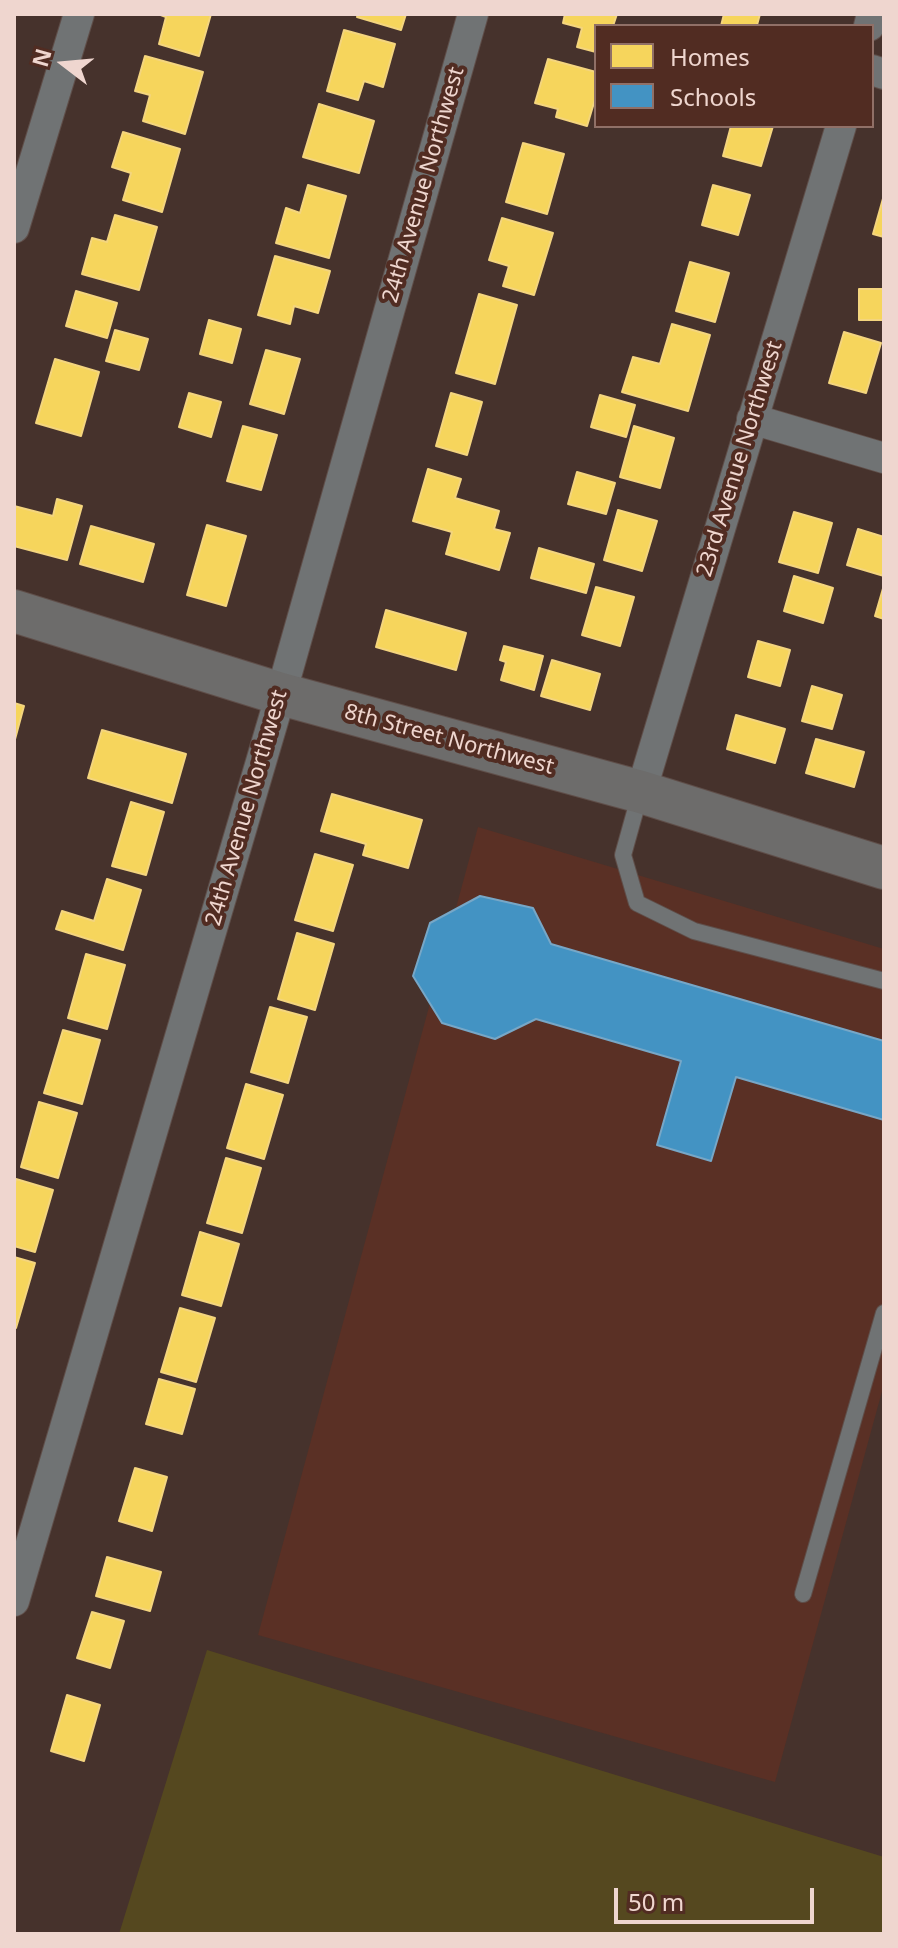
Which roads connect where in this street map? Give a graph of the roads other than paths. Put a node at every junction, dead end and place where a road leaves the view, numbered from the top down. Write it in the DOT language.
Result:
graph roads {
  1 [pos="79,14"];
  2 [pos="473,14"];
  3 [pos="840,128"];
  4 [pos="14,228"];
  5 [pos="752,419"];
  6 [pos="884,458"];
  7 [pos="14,611"];
  8 [pos="281,694"];
  9 [pos="641,792"];
  10 [pos="884,868"];
  11 [pos="884,981"];
  12 [pos="884,1313"];
  13 [pos="803,1594"];
  14 [pos="14,1601"];
  1 -- 4 [label="street"];
  2 -- 8 [label="street, 24th Avenue Northwest"];
  3 -- 5 [label="street, 23rd Avenue Northwest"];
  5 -- 6 [label="street"];
  5 -- 9 [label="street, 23rd Avenue Northwest"];
  7 -- 8 [label="street, 8th Street Northwest"];
  8 -- 9 [label="street, 8th Street Northwest"];
  8 -- 14 [label="street, 24th Avenue Northwest"];
  9 -- 10 [label="street, 8th Street Northwest"];
  9 -- 11 [label="lane"];
  12 -- 13 [label="lane"];
}
